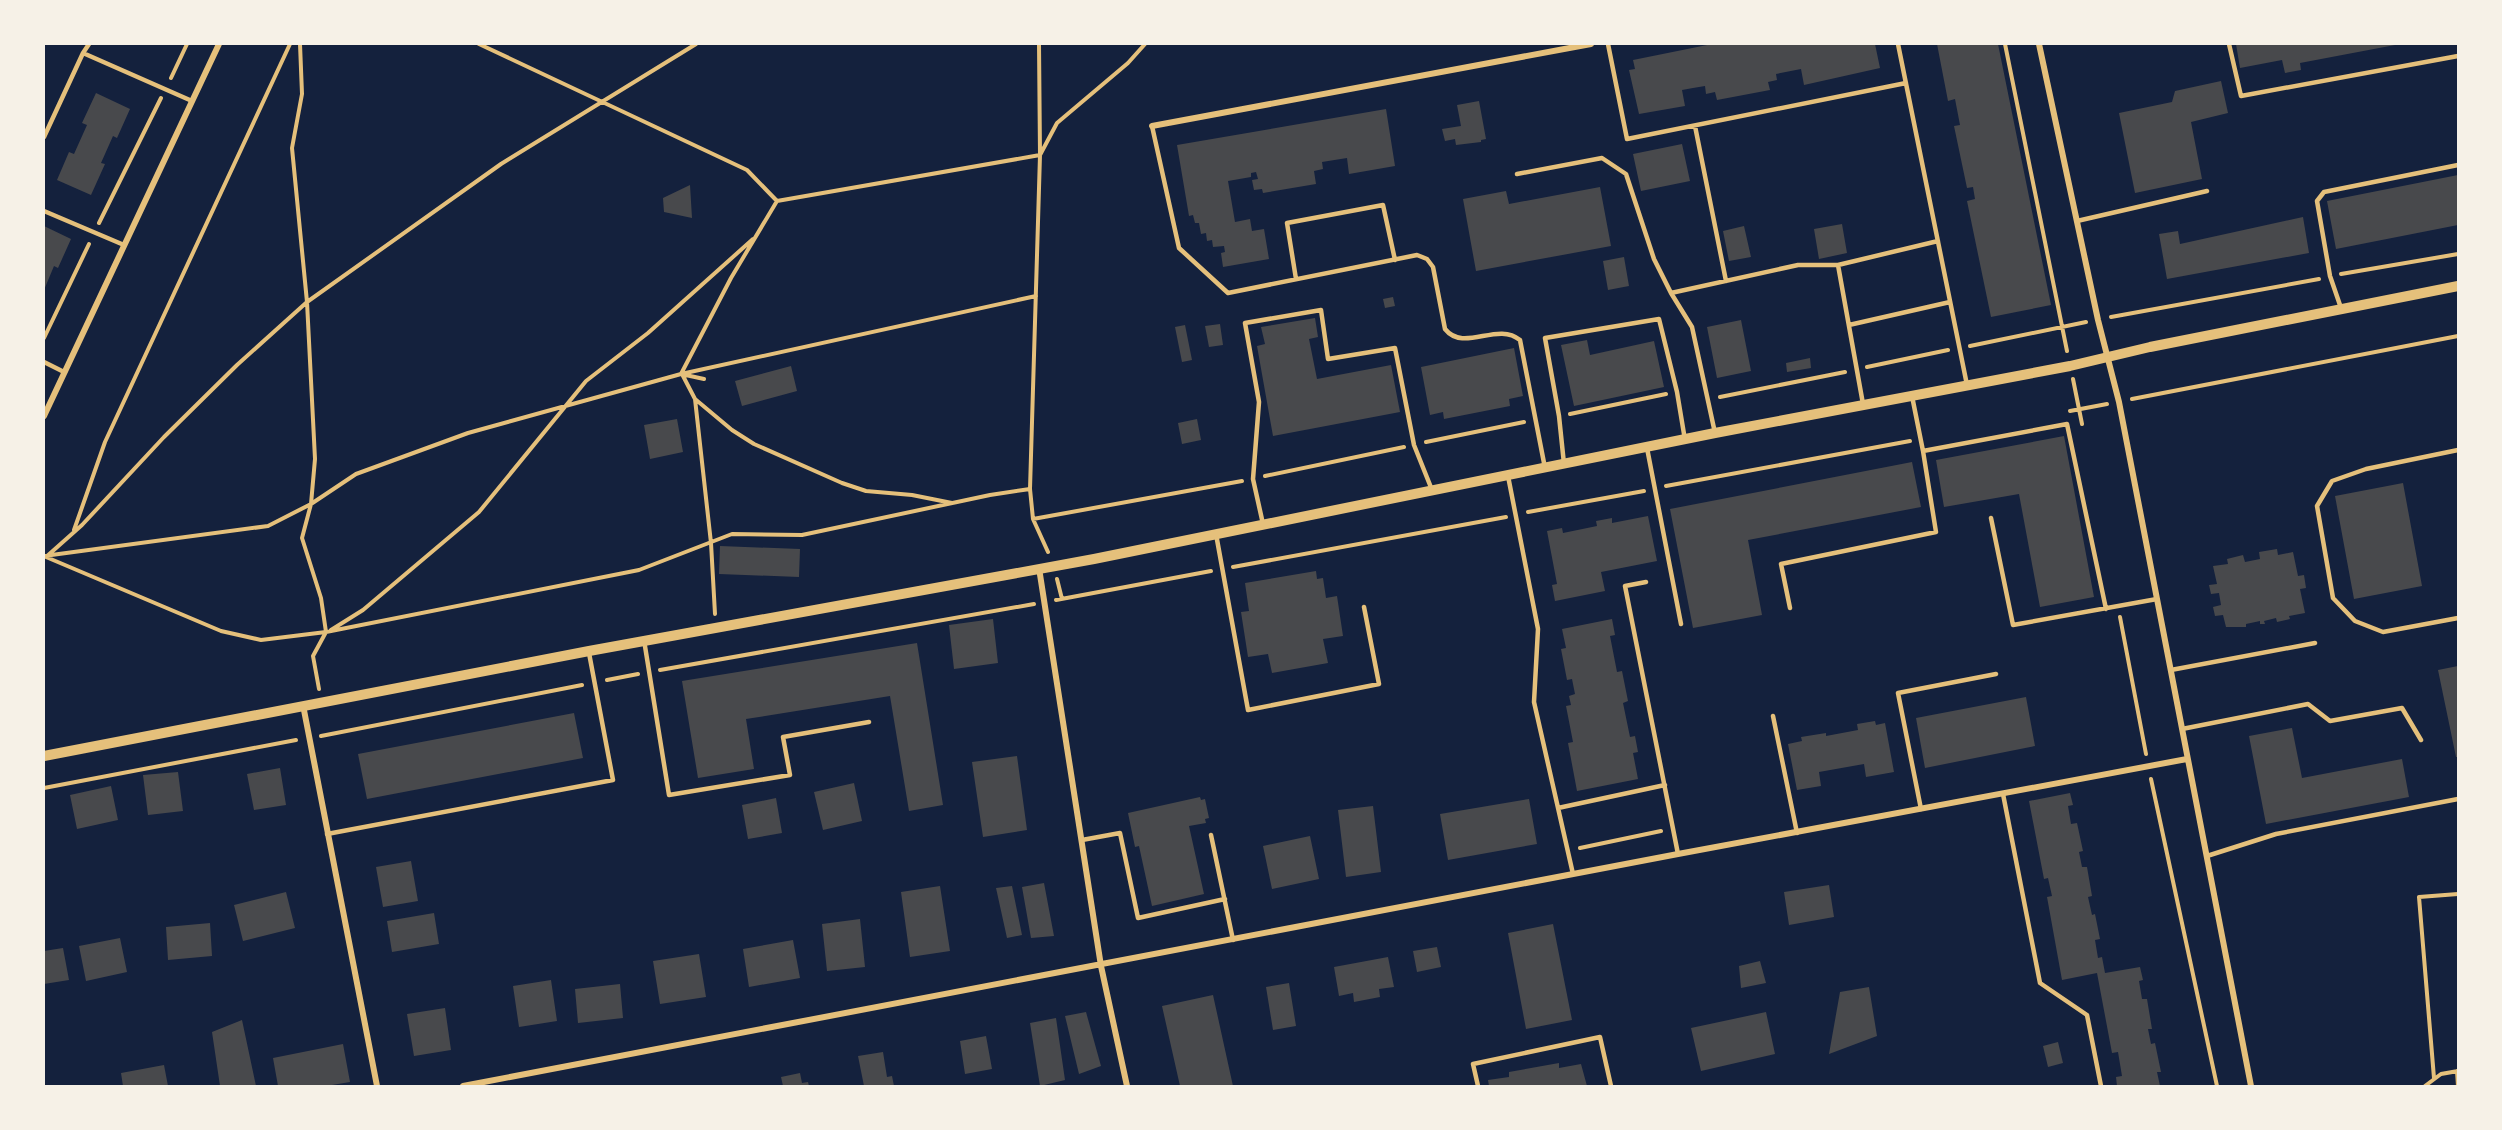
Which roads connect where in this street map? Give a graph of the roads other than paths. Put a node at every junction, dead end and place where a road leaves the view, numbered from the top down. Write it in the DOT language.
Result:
graph roads {
  1 [pos="88,44"];
  2 [pos="219,44"];
  3 [pos="1591,44"];
  4 [pos="1608,44"];
  5 [pos="1898,44"];
  6 [pos="2039,44"];
  7 [pos="2229,44"];
  8 [pos="83,53"];
  9 [pos="2458,56"];
  10 [pos="1906,83"];
  11 [pos="192,101"];
  12 [pos="1152,126"];
  13 [pos="1695,126"];
  14 [pos="44,136"];
  15 [pos="2458,165"];
  16 [pos="1517,174"];
  17 [pos="2207,191"];
  18 [pos="44,211"];
  19 [pos="2077,221"];
  20 [pos="1938,241"];
  21 [pos="124,245"];
  22 [pos="1395,260"];
  23 [pos="1838,265"];
  24 [pos="1296,279"];
  25 [pos="1726,281"];
  26 [pos="2458,286"];
  27 [pos="1671,293"];
  28 [pos="1950,302"];
  29 [pos="2342,309"];
  30 [pos="1849,325"];
  31 [pos="2108,357"];
  32 [pos="44,362"];
  33 [pos="64,372"];
  34 [pos="1967,386"];
  35 [pos="1911,396"];
  36 [pos="1864,406"];
  37 [pos="44,416"];
  38 [pos="1715,434"];
  39 [pos="1685,440"];
  40 [pos="1647,448"];
  41 [pos="2458,450"];
  42 [pos="1923,451"];
  43 [pos="1564,464"];
  44 [pos="1545,468"];
  45 [pos="1508,475"];
  46 [pos="1432,490"];
  47 [pos="1990,518"];
  48 [pos="1263,524"];
  49 [pos="1216,534"];
  50 [pos="1039,568"];
  51 [pos="1646,582"];
  52 [pos="2157,599"];
  53 [pos="1364,607"];
  54 [pos="1790,608"];
  55 [pos="2106,609"];
  56 [pos="2458,618"];
  57 [pos="1681,624"];
  58 [pos="644,640"];
  59 [pos="2315,643"];
  60 [pos="589,651"];
  61 [pos="2171,670"];
  62 [pos="1996,674"];
  63 [pos="303,705"];
  64 [pos="1773,716"];
  65 [pos="869,722"];
  66 [pos="2182,729"];
  67 [pos="2421,740"];
  68 [pos="44,756"];
  69 [pos="2187,759"];
  70 [pos="1665,784"];
  71 [pos="2003,794"];
  72 [pos="2458,799"];
  73 [pos="1558,808"];
  74 [pos="1921,809"];
  75 [pos="1797,833"];
  76 [pos="327,834"];
  77 [pos="1211,835"];
  78 [pos="1082,840"];
  79 [pos="1678,854"];
  80 [pos="2206,856"];
  81 [pos="1574,874"];
  82 [pos="1225,899"];
  83 [pos="1233,940"];
  84 [pos="1101,966"];
  85 [pos="377,1086"];
  86 [pos="463,1086"];
  87 [pos="1127,1086"];
  88 [pos="1478,1086"];
  89 [pos="1611,1086"];
  90 [pos="2101,1086"];
  91 [pos="2251,1086"];
  1 -- 8 [label="lane"];
  2 -- 11 [label="street"];
  3 -- 12 [label="street"];
  4 -- 13 [label="lane"];
  5 -- 10 [label="lane"];
  6 -- 19 [label="street"];
  7 -- 9 [label="lane"];
  8 -- 11 [label="lane"];
  8 -- 14 [label="lane"];
  10 -- 13 [label="lane"];
  10 -- 20 [label="lane"];
  11 -- 21 [label="street"];
  12 -- 24 [label="lane"];
  13 -- 25 [label="lane"];
  15 -- 29 [label="lane"];
  16 -- 27 [label="lane"];
  17 -- 19 [label="lane"];
  18 -- 21 [label="lane"];
  19 -- 31 [label="street"];
  20 -- 23 [label="lane"];
  20 -- 28 [label="lane"];
  21 -- 33 [label="street"];
  22 -- 24 [label="lane"];
  22 -- 24 [label="lane"];
  22 -- 44 [label="lane"];
  23 -- 25 [label="lane"];
  23 -- 30 [label="lane"];
  25 -- 27 [label="lane"];
  26 -- 29 [label="street"];
  27 -- 38 [label="lane"];
  28 -- 30 [label="lane"];
  28 -- 34 [label="lane"];
  29 -- 31 [label="street"];
  30 -- 36 [label="lane"];
  31 -- 34 [label="street"];
  31 -- 52 [label="street"];
  32 -- 33 [label="lane"];
  33 -- 37 [label="street"];
  34 -- 35 [label="street"];
  35 -- 36 [label="street"];
  35 -- 42 [label="lane"];
  36 -- 38 [label="street"];
  38 -- 39 [label="street"];
  39 -- 40 [label="street"];
  39 -- 43 [label="lane"];
  40 -- 43 [label="street"];
  40 -- 57 [label="lane"];
  41 -- 56 [label="lane"];
  42 -- 54 [label="lane"];
  42 -- 55 [label="lane"];
  43 -- 44 [label="street"];
  44 -- 45 [label="street"];
  45 -- 46 [label="street"];
  45 -- 73 [label="lane"];
  46 -- 48 [label="street"];
  46 -- 48 [label="lane"];
  47 -- 55 [label="lane"];
  48 -- 49 [label="street"];
  49 -- 50 [label="street"];
  49 -- 53 [label="lane"];
  50 -- 58 [label="street"];
  50 -- 78 [label="street"];
  51 -- 70 [label="lane"];
  52 -- 55 [label="lane"];
  52 -- 61 [label="street"];
  58 -- 60 [label="street"];
  58 -- 65 [label="lane"];
  59 -- 61 [label="lane"];
  60 -- 63 [label="street"];
  60 -- 76 [label="lane"];
  61 -- 66 [label="street"];
  62 -- 74 [label="lane"];
  63 -- 68 [label="street"];
  63 -- 76 [label="street"];
  64 -- 75 [label="lane"];
  66 -- 67 [label="lane"];
  66 -- 69 [label="street"];
  69 -- 71 [label="street"];
  69 -- 80 [label="street"];
  70 -- 73 [label="lane"];
  70 -- 79 [label="lane"];
  71 -- 74 [label="street"];
  71 -- 90 [label="lane"];
  72 -- 80 [label="lane"];
  73 -- 81 [label="lane"];
  74 -- 75 [label="street"];
  75 -- 79 [label="street"];
  76 -- 85 [label="street"];
  77 -- 82 [label="lane"];
  78 -- 82 [label="lane"];
  78 -- 84 [label="street"];
  79 -- 81 [label="street"];
  80 -- 91 [label="street"];
  81 -- 83 [label="street"];
  82 -- 83 [label="lane"];
  83 -- 84 [label="street"];
  84 -- 86 [label="street"];
  84 -- 87 [label="street"];
  88 -- 89 [label="lane"];
}
